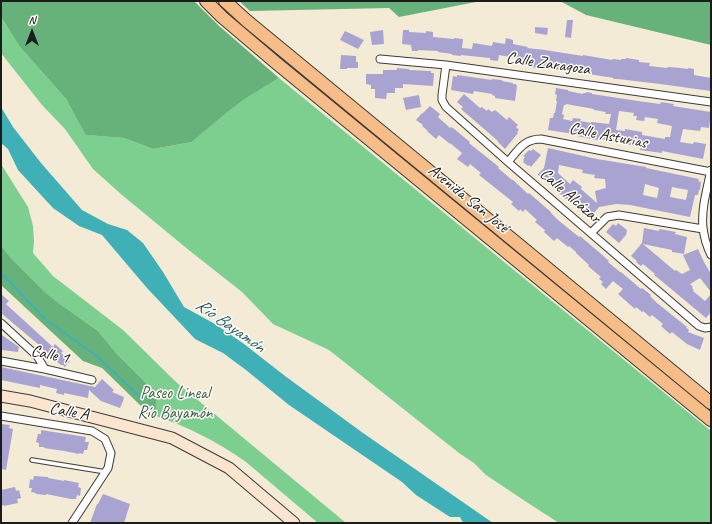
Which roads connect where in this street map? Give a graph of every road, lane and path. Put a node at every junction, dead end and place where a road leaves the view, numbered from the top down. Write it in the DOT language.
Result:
graph roads {
  1 [pos="206,1"];
  2 [pos="225,1"];
  3 [pos="380,59"];
  4 [pos="446,64"];
  5 [pos="711,102"];
  6 [pos="508,162"];
  7 [pos="711,171"];
  8 [pos="703,229"];
  9 [pos="591,233"];
  10 [pos="711,255"];
  11 [pos="1,323"];
  12 [pos="711,327"];
  13 [pos="1,361"];
  14 [pos="45,369"];
  15 [pos="92,380"];
  16 [pos="1,396"];
  17 [pos="711,403"];
  18 [pos="1,416"];
  19 [pos="711,420"];
  20 [pos="32,460"];
  21 [pos="106,472"];
  22 [pos="72,523"];
  23 [pos="294,523"];
  1 -- 19 [label="main road, Avenida San José"];
  2 -- 17 [label="main road, Avenida San José"];
  3 -- 4 [label="street, Calle Zaragoza"];
  4 -- 5 [label="street, Calle Zaragoza"];
  4 -- 6 [label="street, Calle Alcázar"];
  6 -- 7 [label="street, Calle Asturias"];
  6 -- 9 [label="street, Calle Alcázar"];
  7 -- 8 [label="street"];
  8 -- 9 [label="street"];
  8 -- 10 [label="street"];
  9 -- 12 [label="street, Calle Alcázar"];
  11 -- 14 [label="street"];
  13 -- 14 [label="street, Calle 1"];
  14 -- 15 [label="street, Calle 1"];
  16 -- 23 [label="street"];
  18 -- 21 [label="street, Calle A"];
  20 -- 21 [label="lane"];
  21 -- 22 [label="street, Calle A"];
}
